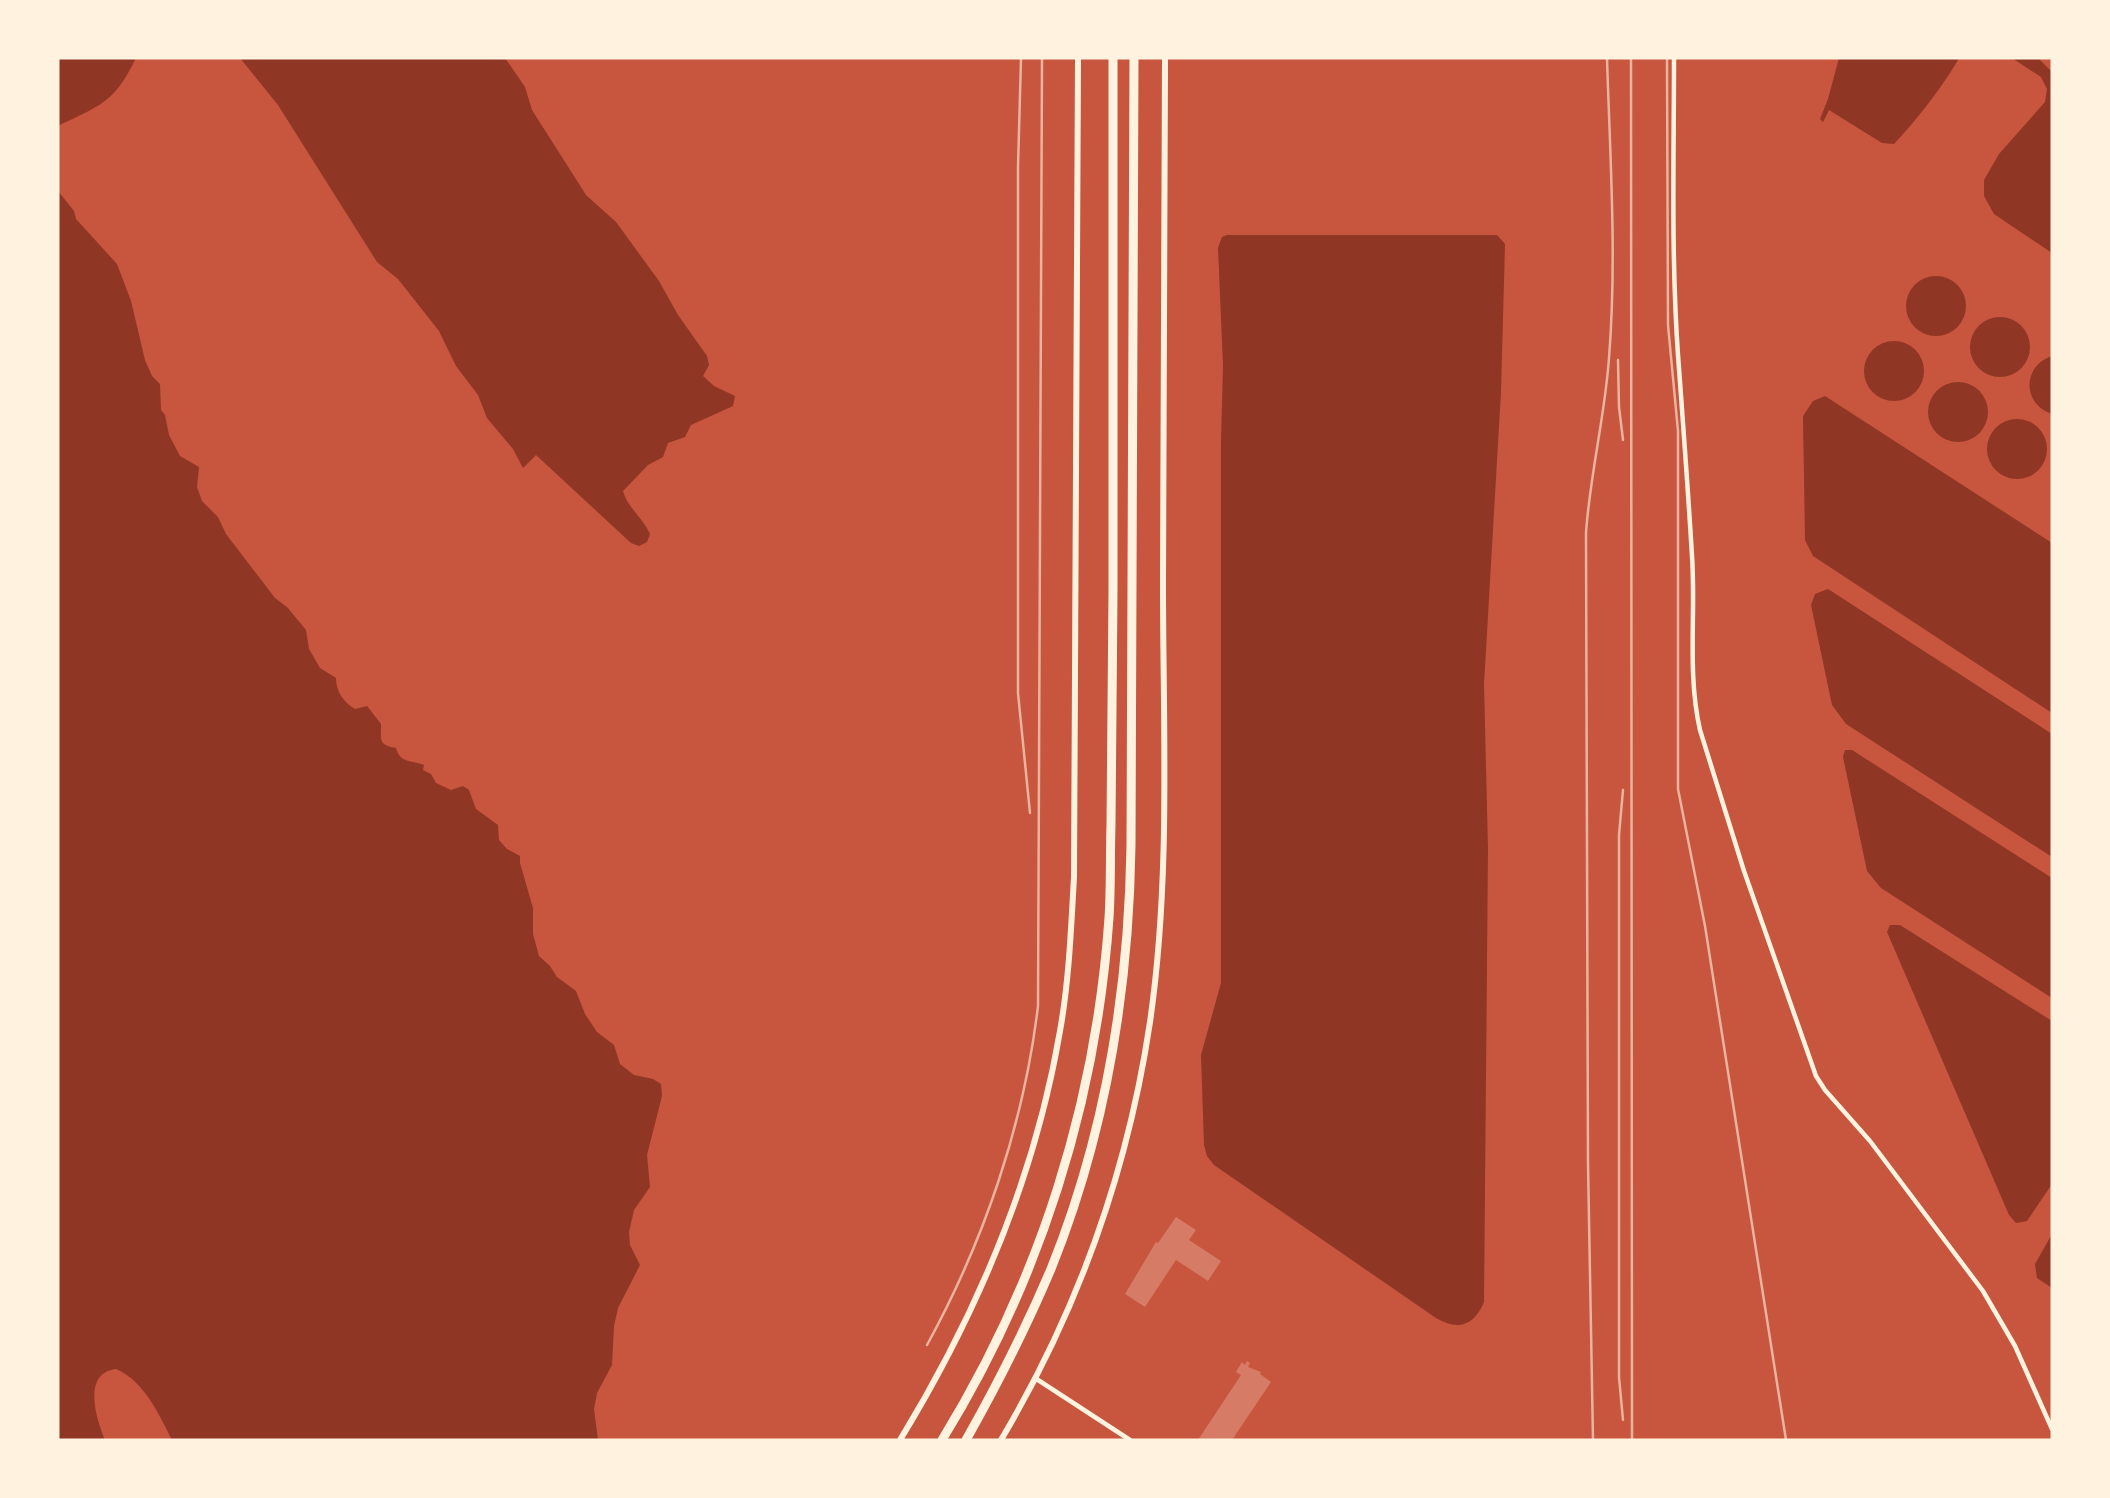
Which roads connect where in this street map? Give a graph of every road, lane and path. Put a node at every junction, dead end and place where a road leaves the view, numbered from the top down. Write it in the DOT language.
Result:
graph roads {
  1 [pos="1078,58"];
  2 [pos="1113,58"];
  3 [pos="1134,58"];
  4 [pos="1165,58"];
  5 [pos="1674,58"];
  6 [pos="1035,1378"];
  7 [pos="2052,1429"];
  8 [pos="900,1440"];
  9 [pos="942,1440"];
  10 [pos="966,1440"];
  11 [pos="1001,1440"];
  12 [pos="1130,1440"];
  1 -- 8 [label="street"];
  2 -- 9 [label="highway"];
  3 -- 10 [label="highway"];
  4 -- 6 [label="street"];
  5 -- 7 [label="street"];
  6 -- 11 [label="street"];
  6 -- 12 [label="street"];
}
